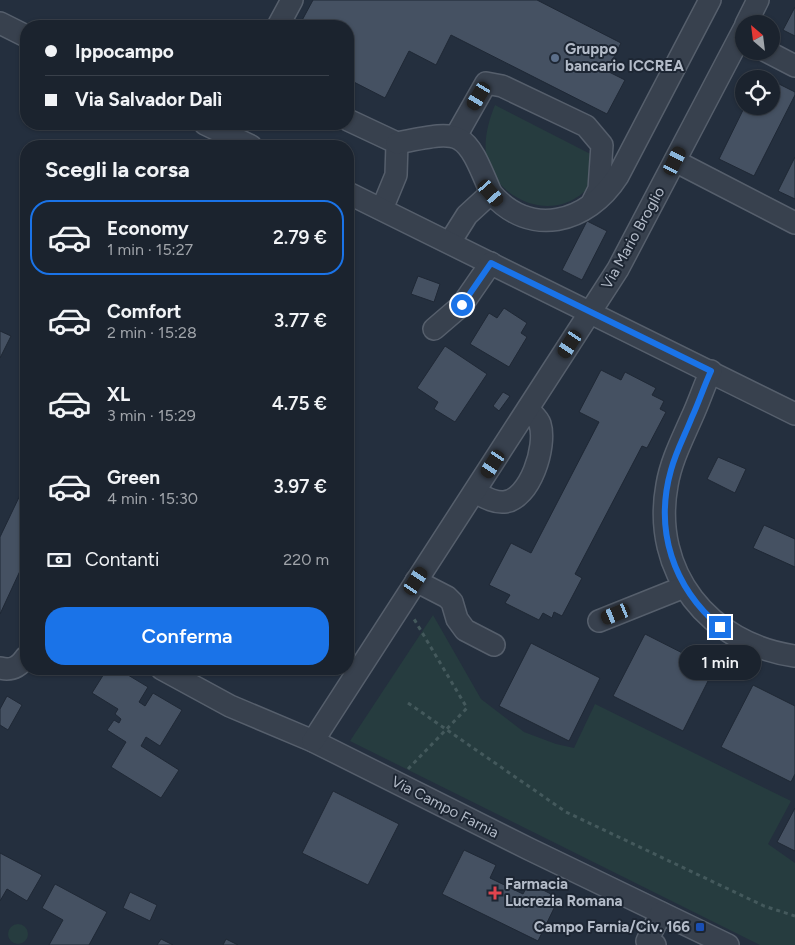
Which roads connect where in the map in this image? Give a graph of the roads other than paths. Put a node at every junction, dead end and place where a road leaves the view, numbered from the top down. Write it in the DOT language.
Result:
graph roads {
  1 [pos="292,0"];
  2 [pos="710,0"];
  3 [pos="758,0"];
  4 [pos="751,15"];
  5 [pos="281,20"];
  6 [pos="0,23"];
  7 [pos="20,33"];
  8 [pos="735,47"];
  9 [pos="780,58"];
  10 [pos="795,66"];
  11 [pos="354,123"];
  12 [pos="218,130"];
  13 [pos="456,136"];
  14 [pos="239,140"];
  15 [pos="396,143"];
  16 [pos="675,161"];
  17 [pos="491,193"];
  18 [pos="354,195"];
  19 [pos="590,207"];
  20 [pos="382,209"];
  21 [pos="795,223"];
  22 [pos="450,242"];
  23 [pos="491,263"];
  24 [pos="590,313"];
  25 [pos="434,329"];
  26 [pos="711,371"];
  27 [pos="528,409"];
  28 [pos="795,414"];
  29 [pos="475,492"];
  30 [pos="416,581"];
  31 [pos="684,587"];
  32 [pos="599,621"];
  33 [pos="494,645"];
  34 [pos="795,656"];
  35 [pos="20,665"];
  36 [pos="0,668"];
  37 [pos="173,675"];
  38 [pos="313,740"];
  39 [pos="661,913"];
  40 [pos="654,945"];
  41 [pos="728,945"];
  1 -- 5 [label="street"];
  2 -- 19 [label="street"];
  3 -- 4 [label="street, Via Mario Broglio"];
  6 -- 7 [label="street"];
  8 -- 16 [label="street, Via Mario Broglio"];
  9 -- 10 [label="street"];
  11 -- 15 [label="street"];
  12 -- 14 [label="street"];
  13 -- 15 [label="street"];
  13 -- 17 [label="street"];
  13 -- 19 [label="street"];
  15 -- 20 [label="street"];
  16 -- 21 [label="street"];
  16 -- 24 [label="street, Via Mario Broglio"];
  17 -- 19 [label="street"];
  17 -- 22 [label="street"];
  18 -- 20 [label="street"];
  20 -- 22 [label="street"];
  22 -- 23 [label="street"];
  23 -- 24 [label="street"];
  23 -- 25 [label="street"];
  24 -- 26 [label="street"];
  24 -- 27 [label="street, Via Mario Broglio"];
  26 -- 28 [label="street"];
  26 -- 31 [label="street"];
  27 -- 29 [label="street, Via Mario Broglio"];
  27 -- 29 [label="street"];
  29 -- 30 [label="street, Via Mario Broglio"];
  30 -- 33 [label="street"];
  30 -- 38 [label="street, Via Mario Broglio"];
  31 -- 32 [label="street"];
  31 -- 34 [label="street"];
  35 -- 36 [label="street"];
  37 -- 38 [label="street, Via Campo Farnia"];
  38 -- 39 [label="street, Via Campo Farnia"];
  39 -- 40 [label="street"];
  39 -- 41 [label="street, Via Campo Farnia"];
}
